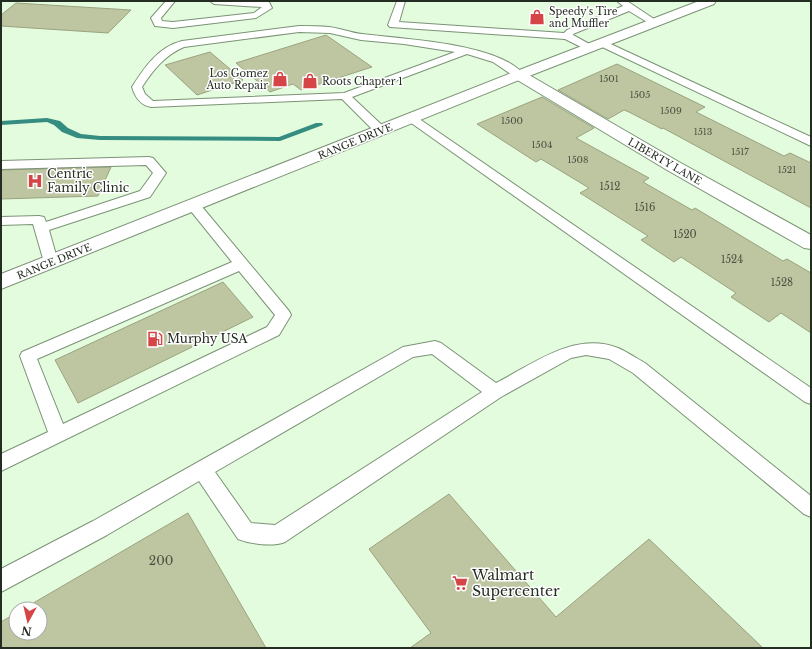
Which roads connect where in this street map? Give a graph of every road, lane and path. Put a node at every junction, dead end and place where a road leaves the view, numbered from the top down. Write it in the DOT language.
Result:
graph roads {
  1 [pos="171,1"];
  2 [pos="214,1"];
  3 [pos="401,1"];
  4 [pos="621,1"];
  5 [pos="710,1"];
  6 [pos="630,7"];
  7 [pos="654,23"];
  8 [pos="567,36"];
  9 [pos="595,46"];
  10 [pos="467,52"];
  11 [pos="519,75"];
  12 [pos="345,96"];
  13 [pos="411,118"];
  14 [pos="381,130"];
  15 [pos="811,142"];
  16 [pos="1,165"];
  17 [pos="193,205"];
  18 [pos="1,221"];
  19 [pos="41,228"];
  20 [pos="811,244"];
  21 [pos="51,262"];
  22 [pos="240,264"];
  23 [pos="1,282"];
  24 [pos="495,392"];
  25 [pos="811,397"];
  26 [pos="58,435"];
  27 [pos="1,463"];
  28 [pos="202,469"];
  29 [pos="811,508"];
  30 [pos="1,581"];
  1 -- 2 [label="lane"];
  3 -- 8 [label="lane"];
  4 -- 6 [label="lane"];
  5 -- 7 [label="street, RANGE DRIVE"];
  6 -- 7 [label="lane"];
  6 -- 8 [label="lane"];
  7 -- 9 [label="street, RANGE DRIVE"];
  8 -- 9 [label="lane"];
  9 -- 11 [label="street, RANGE DRIVE"];
  9 -- 15 [label="lane"];
  10 -- 11 [label="lane"];
  10 -- 12 [label="lane"];
  10 -- 12 [label="lane"];
  11 -- 13 [label="street, RANGE DRIVE"];
  11 -- 20 [label="street, LIBERTY LANE"];
  12 -- 14 [label="lane"];
  13 -- 14 [label="street, RANGE DRIVE"];
  13 -- 25 [label="lane"];
  14 -- 17 [label="street, RANGE DRIVE"];
  16 -- 19 [label="lane"];
  17 -- 21 [label="street, RANGE DRIVE"];
  17 -- 22 [label="lane"];
  18 -- 19 [label="lane"];
  19 -- 21 [label="lane"];
  21 -- 23 [label="street, RANGE DRIVE"];
  22 -- 26 [label="lane"];
  22 -- 26 [label="lane"];
  24 -- 28 [label="lane"];
  24 -- 28 [label="lane"];
  24 -- 29 [label="lane"];
  26 -- 27 [label="lane"];
  28 -- 30 [label="lane"];
}
